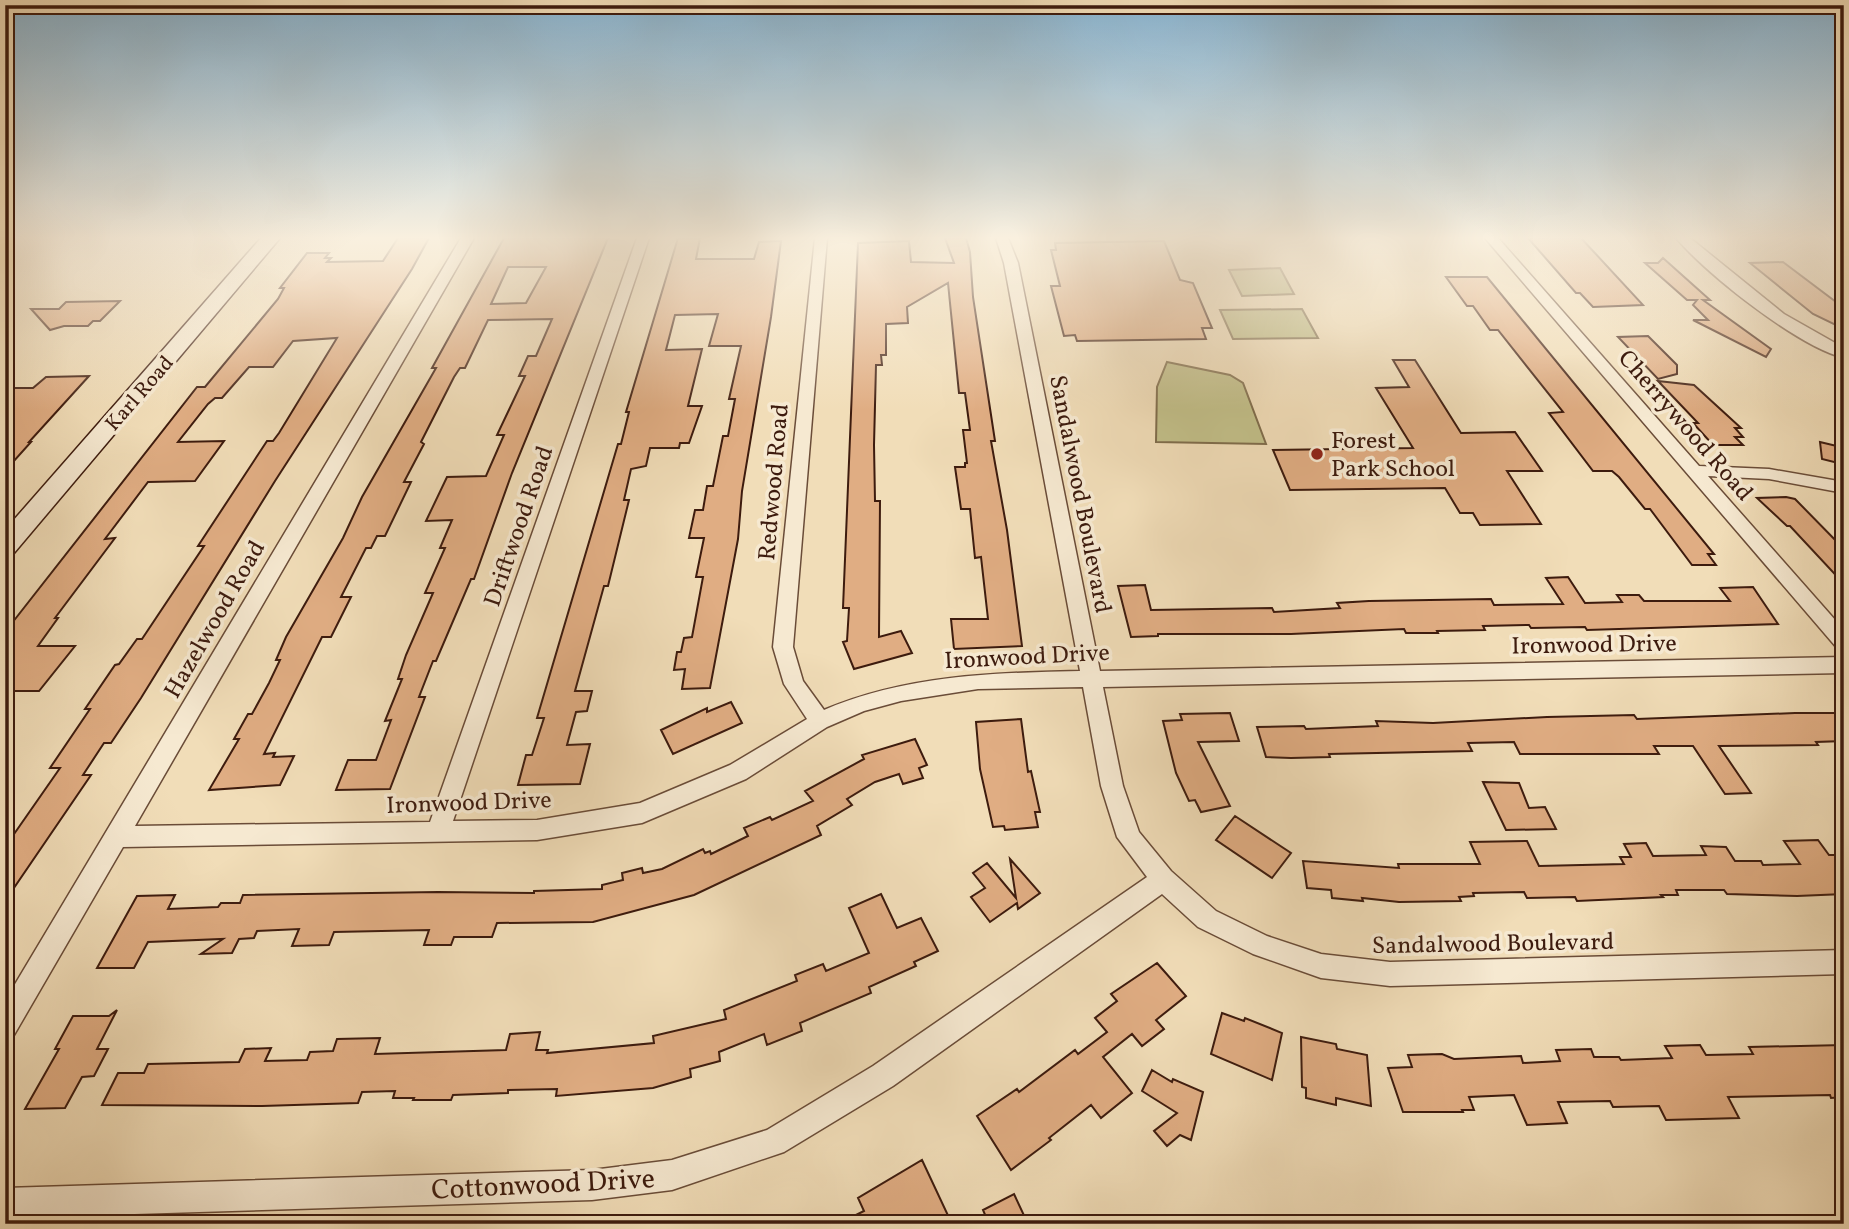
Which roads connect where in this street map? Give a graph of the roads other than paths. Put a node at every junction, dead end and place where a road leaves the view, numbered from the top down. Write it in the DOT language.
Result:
graph roads {
  1 [pos="222,295"];
  2 [pos="434,295"];
  3 [pos="623,295"];
  4 [pos="816,295"];
  5 [pos="1017,295"];
  6 [pos="1541,295"];
  7 [pos="1747,295"];
  8 [pos="1844,354"];
  9 [pos="1693,471"];
  10 [pos="1844,488"];
  11 [pos="5,547"];
  12 [pos="1844,643"];
  13 [pos="1844,665"];
  14 [pos="1090,679"];
  15 [pos="820,721"];
  16 [pos="439,830"];
  17 [pos="116,837"];
  18 [pos="1163,879"];
  19 [pos="1844,962"];
  20 [pos="5,1026"];
  21 [pos="5,1203"];
  1 -- 11 [label="main road, Karl Road"];
  2 -- 17 [label="street, Hazelwood Road"];
  3 -- 16 [label="street, Driftwood Road"];
  4 -- 15 [label="street, Redwood Road"];
  5 -- 14 [label="street, Sandalwood Boulevard"];
  6 -- 9 [label="street, Cherrywood Road"];
  7 -- 8 [label="street"];
  9 -- 10 [label="street"];
  9 -- 12 [label="street, Cherrywood Road"];
  13 -- 14 [label="street, Ironwood Drive"];
  14 -- 15 [label="street, Ironwood Drive"];
  14 -- 18 [label="street, Sandalwood Boulevard"];
  15 -- 16 [label="street, Ironwood Drive"];
  16 -- 17 [label="street, Ironwood Drive"];
  17 -- 20 [label="street, Hazelwood Road"];
  18 -- 19 [label="street, Sandalwood Boulevard"];
  18 -- 21 [label="street, Cottonwood Drive"];
}
